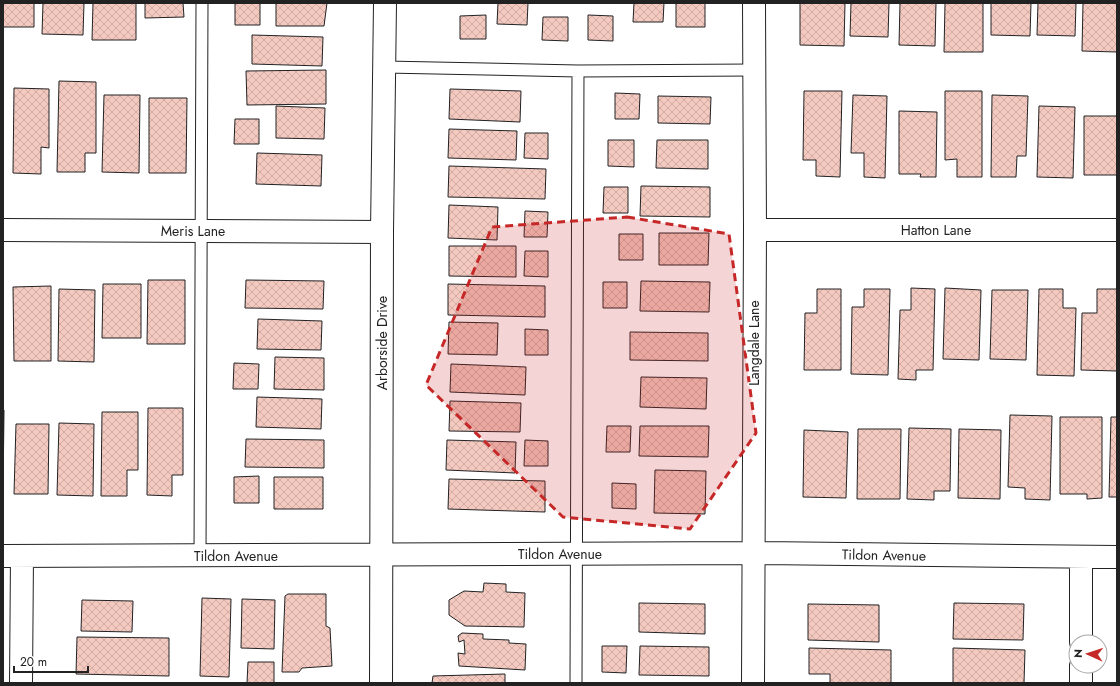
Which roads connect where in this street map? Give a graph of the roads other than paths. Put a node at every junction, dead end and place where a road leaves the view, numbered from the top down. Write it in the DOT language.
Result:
graph roads {
  1 [pos="202,3"];
  2 [pos="385,3"];
  3 [pos="754,3"];
  4 [pos="385,67"];
  5 [pos="754,70"];
  6 [pos="578,71"];
  7 [pos="3,230"];
  8 [pos="755,230"];
  9 [pos="1117,230"];
  10 [pos="200,231"];
  11 [pos="382,232"];
  12 [pos="753,553"];
  13 [pos="576,554"];
  14 [pos="381,555"];
  15 [pos="13,556"];
  16 [pos="200,556"];
  17 [pos="1117,557"];
  18 [pos="1081,558"];
  19 [pos="1081,634"];
  20 [pos="22,683"];
  21 [pos="381,683"];
  22 [pos="576,683"];
  23 [pos="753,683"];
  1 -- 10 [label="lane"];
  2 -- 4 [label="street, Arborside Drive"];
  3 -- 5 [label="street, Langdale Lane"];
  4 -- 6 [label="lane"];
  4 -- 11 [label="street, Arborside Drive"];
  5 -- 6 [label="lane"];
  5 -- 8 [label="street, Langdale Lane"];
  6 -- 13 [label="lane"];
  7 -- 10 [label="street, Meris Lane"];
  8 -- 9 [label="street, Hatton Lane"];
  8 -- 12 [label="street, Langdale Lane"];
  10 -- 11 [label="street, Meris Lane"];
  10 -- 16 [label="lane"];
  11 -- 14 [label="street, Arborside Drive"];
  12 -- 13 [label="street, Tildon Avenue"];
  12 -- 18 [label="street, Tildon Avenue"];
  12 -- 23 [label="street, Langdale Lane"];
  13 -- 14 [label="street, Tildon Avenue"];
  13 -- 22 [label="lane"];
  14 -- 16 [label="street, Tildon Avenue"];
  14 -- 21 [label="street, Arborside Drive"];
  15 -- 16 [label="street, Tildon Avenue"];
  15 -- 20 [label="street"];
  17 -- 18 [label="street, Tildon Avenue"];
  18 -- 19 [label="street"];
}
